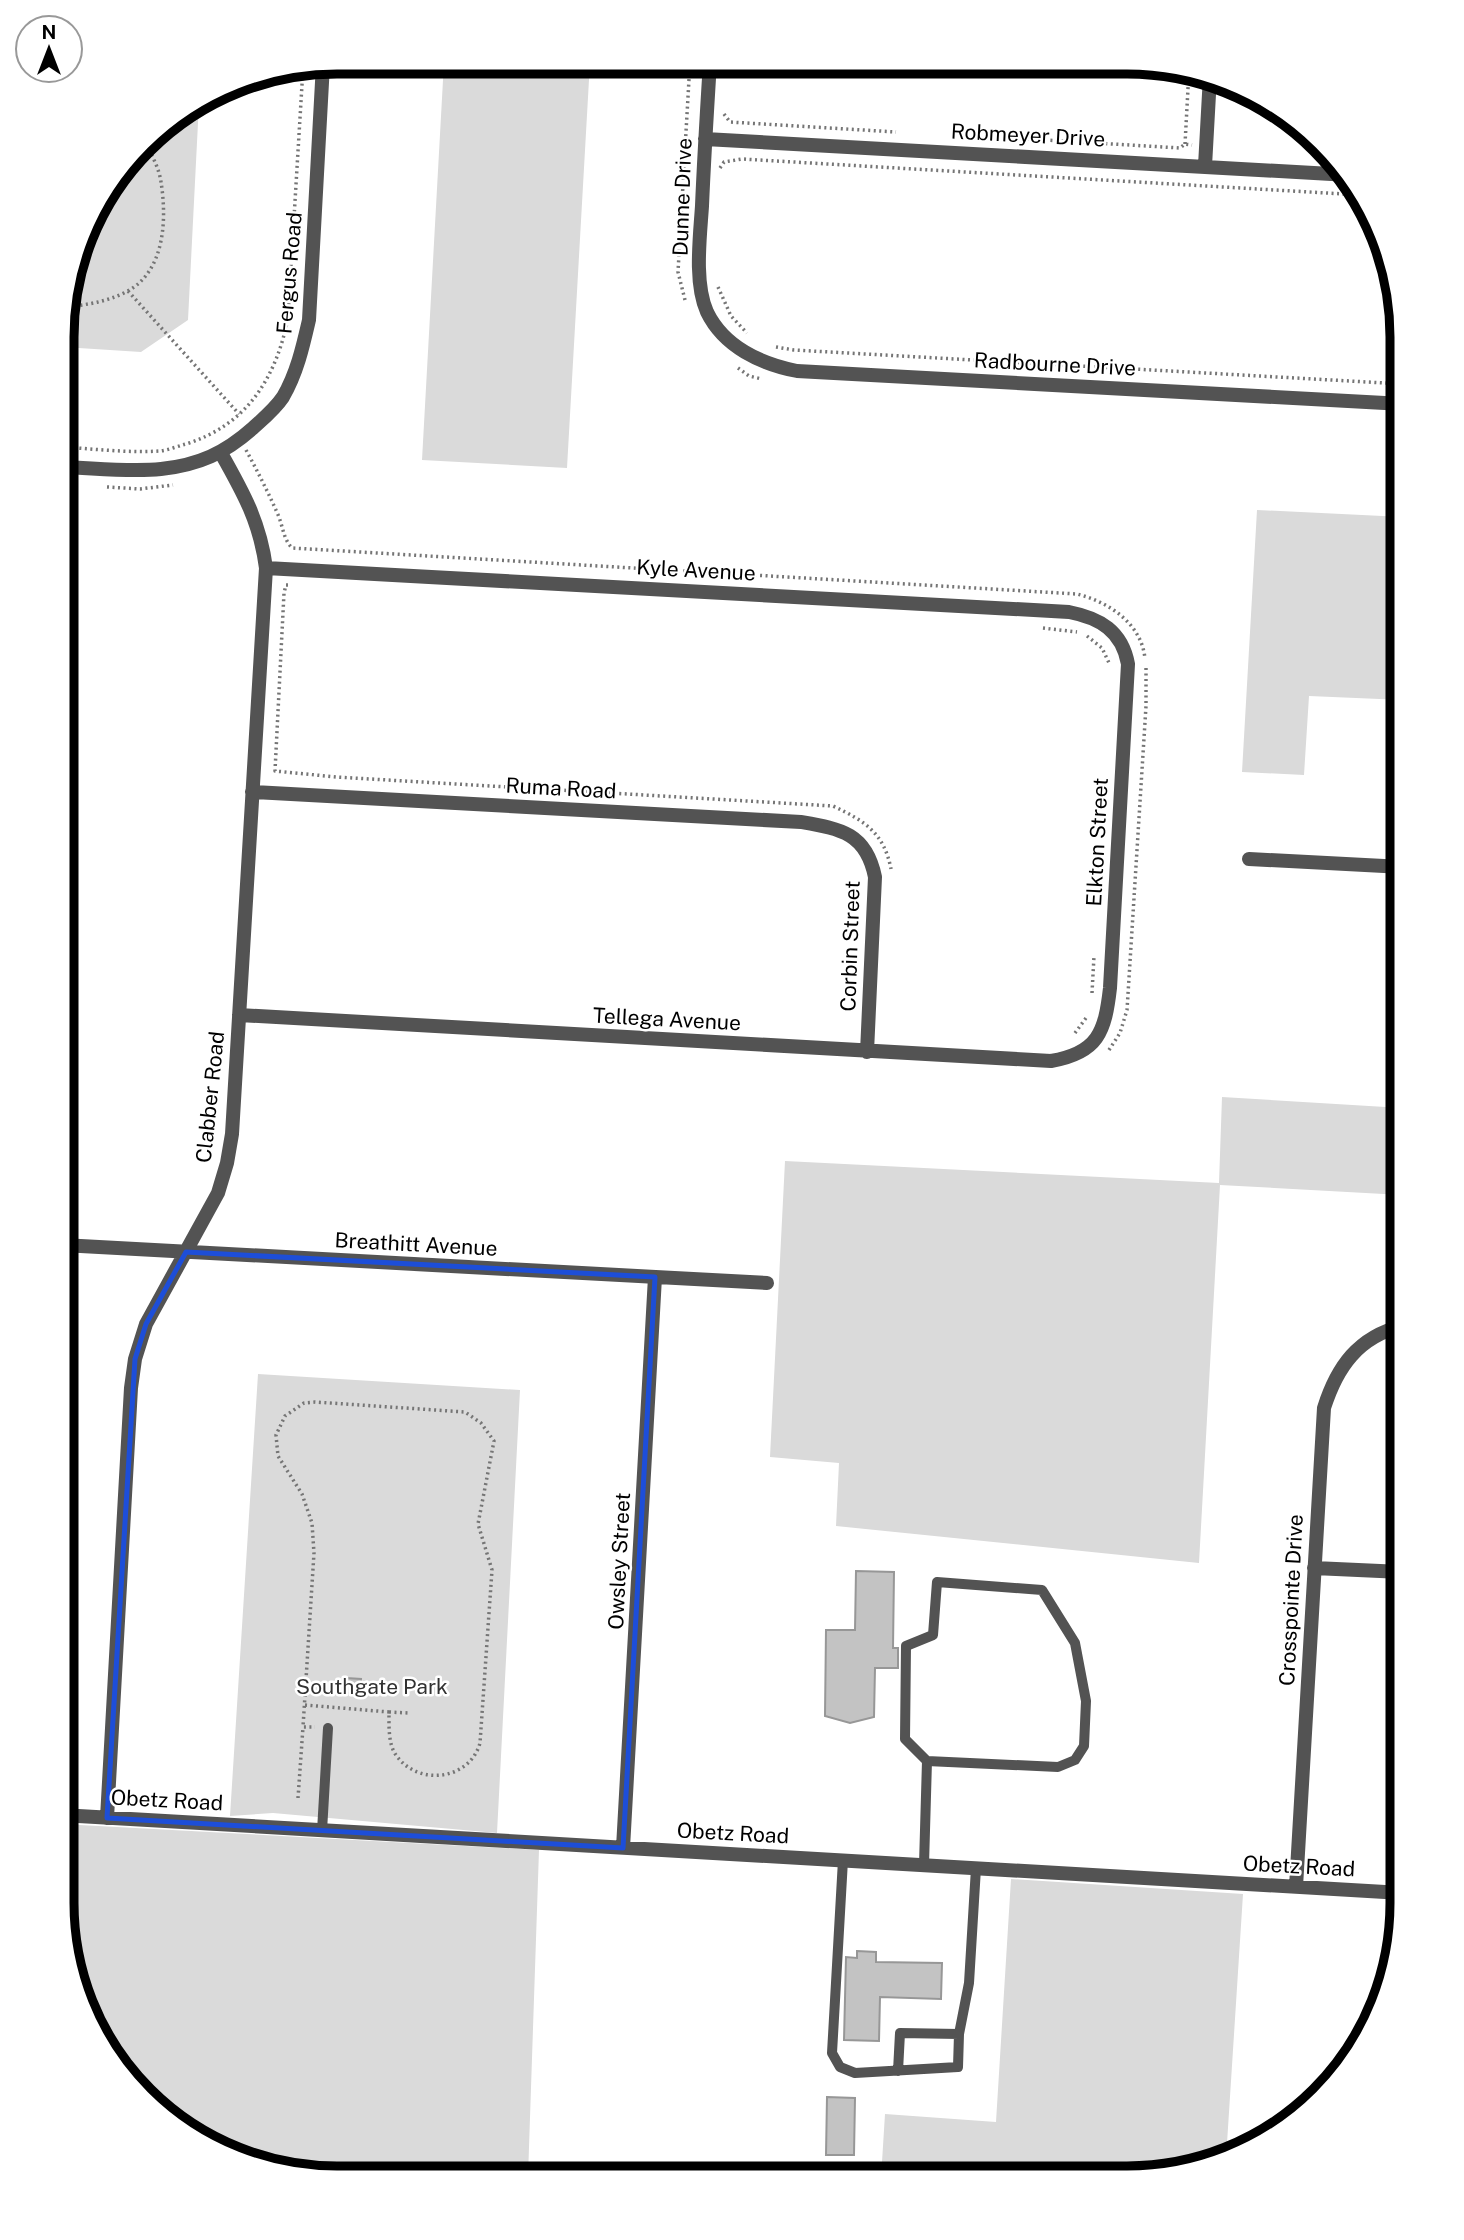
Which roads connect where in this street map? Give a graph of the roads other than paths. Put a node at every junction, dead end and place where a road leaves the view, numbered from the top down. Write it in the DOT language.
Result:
graph roads {
  1 [pos="322,74"];
  2 [pos="709,74"];
  3 [pos="1209,86"];
  4 [pos="705,139"];
  5 [pos="1205,166"];
  6 [pos="1334,174"];
  7 [pos="718,329"];
  8 [pos="1390,403"];
  9 [pos="221,453"];
  10 [pos="74,467"];
  11 [pos="266,568"];
  12 [pos="1117,635"];
  13 [pos="252,792"];
  14 [pos="862,844"];
  15 [pos="1249,859"];
  16 [pos="1390,866"];
  17 [pos="239,1015"];
  18 [pos="1089,1047"];
  19 [pos="867,1052"];
  20 [pos="74,1246"];
  21 [pos="186,1252"];
  22 [pos="655,1277"];
  23 [pos="767,1283"];
  24 [pos="1390,1330"];
  25 [pos="1314,1568"];
  26 [pos="1390,1571"];
  27 [pos="328,1728"];
  28 [pos="927,1761"];
  29 [pos="74,1816"];
  30 [pos="107,1818"];
  31 [pos="322,1830"];
  32 [pos="623,1848"];
  33 [pos="843,1860"];
  34 [pos="924,1864"];
  35 [pos="976,1868"];
  36 [pos="1296,1887"];
  37 [pos="1390,1892"];
  38 [pos="959,2034"];
  39 [pos="898,2071"];
  1 -- 9 [label="street, Fergus Road"];
  2 -- 4 [label="street, Dunne Drive"];
  3 -- 5 [label="street"];
  4 -- 5 [label="street, Robmeyer Drive"];
  4 -- 7 [label="street, Dunne Drive"];
  5 -- 6 [label="street, Robmeyer Drive"];
  7 -- 8 [label="street, Radbourne Drive"];
  9 -- 10 [label="street, Fergus Road"];
  9 -- 11 [label="street, Clabber Road"];
  11 -- 12 [label="street, Kyle Avenue"];
  11 -- 13 [label="street, Clabber Road"];
  12 -- 18 [label="street, Elkton Street"];
  13 -- 14 [label="street, Ruma Road"];
  13 -- 17 [label="street, Clabber Road"];
  14 -- 19 [label="street, Corbin Street"];
  15 -- 16 [label="street"];
  17 -- 19 [label="street, Tellega Avenue"];
  17 -- 21 [label="street, Clabber Road"];
  18 -- 19 [label="street, Tellega Avenue"];
  20 -- 21 [label="street, Breathitt Avenue"];
  21 -- 22 [label="street, Breathitt Avenue"];
  21 -- 30 [label="street, Clabber Road"];
  22 -- 23 [label="street, Breathitt Avenue"];
  22 -- 32 [label="street, Owsley Street"];
  24 -- 25 [label="street, Crosspointe Drive"];
  25 -- 26 [label="street"];
  25 -- 36 [label="street, Crosspointe Drive"];
  27 -- 31 [label="lane"];
  28 -- 28 [label="lane"];
  28 -- 34 [label="lane"];
  29 -- 30 [label="street, Obetz Road"];
  30 -- 31 [label="street, Obetz Road"];
  31 -- 32 [label="street, Obetz Road"];
  32 -- 33 [label="street, Obetz Road"];
  33 -- 34 [label="street, Obetz Road"];
  33 -- 39 [label="lane"];
  34 -- 35 [label="street, Obetz Road"];
  35 -- 36 [label="street, Obetz Road"];
  35 -- 38 [label="lane"];
  36 -- 37 [label="street, Obetz Road"];
  38 -- 39 [label="lane"];
  38 -- 39 [label="lane"];
}
